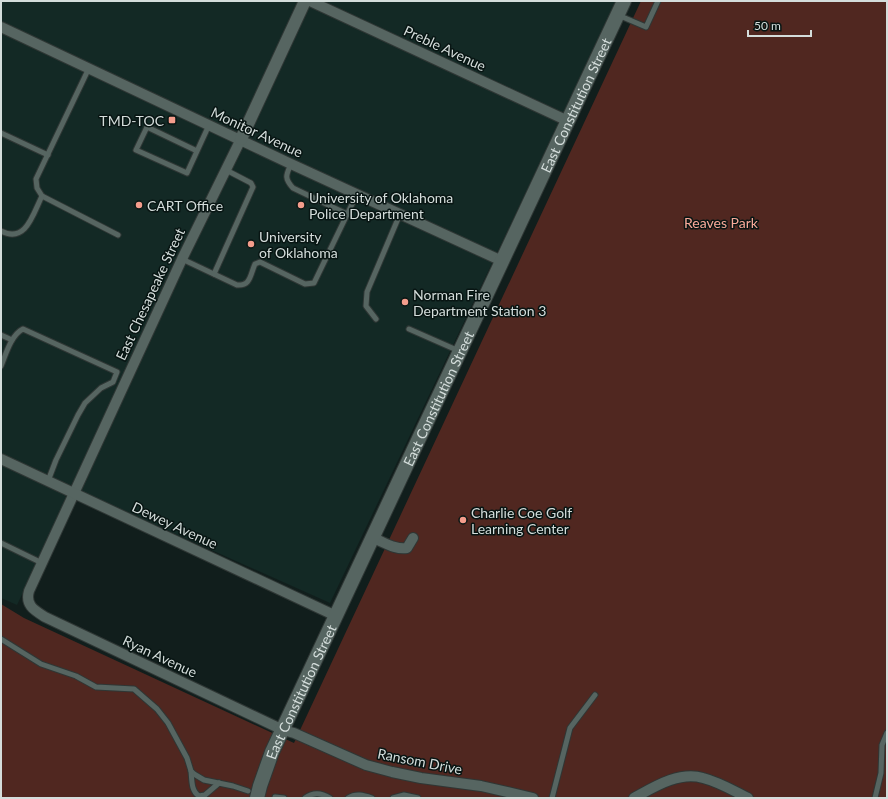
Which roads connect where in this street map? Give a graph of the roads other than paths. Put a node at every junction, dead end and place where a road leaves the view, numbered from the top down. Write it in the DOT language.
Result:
graph roads {
  1 [pos="305,1"];
  2 [pos="310,1"];
  3 [pos="624,1"];
  4 [pos="658,1"];
  5 [pos="617,14"];
  6 [pos="1,27"];
  7 [pos="89,68"];
  8 [pos="568,121"];
  9 [pos="209,125"];
  10 [pos="1,133"];
  11 [pos="240,139"];
  12 [pos="197,151"];
  13 [pos="48,155"];
  14 [pos="291,164"];
  15 [pos="226,170"];
  16 [pos="357,194"];
  17 [pos="42,196"];
  18 [pos="347,214"];
  19 [pos="400,214"];
  20 [pos="1,231"];
  21 [pos="118,235"];
  22 [pos="182,259"];
  23 [pos="502,261"];
  24 [pos="214,274"];
  25 [pos="376,319"];
  26 [pos="409,329"];
  27 [pos="1,335"];
  28 [pos="12,340"];
  29 [pos="460,351"];
  30 [pos="1,366"];
  31 [pos="115,377"];
  32 [pos="126,382"];
  33 [pos="1,459"];
  34 [pos="48,482"];
  35 [pos="74,494"];
  36 [pos="373,538"];
  37 [pos="413,538"];
  38 [pos="1,543"];
  39 [pos="42,563"];
  40 [pos="29,602"];
  41 [pos="336,616"];
  42 [pos="1,639"];
  43 [pos="595,695"];
  44 [pos="283,730"];
  45 [pos="887,733"];
  46 [pos="190,771"];
  47 [pos="219,783"];
  48 [pos="253,794"];
  49 [pos="275,797"];
  50 [pos="284,798"];
  51 [pos="305,798"];
  52 [pos="330,798"];
  53 [pos="348,798"];
  54 [pos="372,798"];
  55 [pos="393,798"];
  56 [pos="418,798"];
  57 [pos="533,798"];
  58 [pos="552,798"];
  59 [pos="634,798"];
  60 [pos="748,798"];
  61 [pos="875,798"];
  1 -- 11 [label="street, East Chesapeake Street"];
  2 -- 8 [label="street, Preble Avenue"];
  3 -- 5 [label="main road, East Constitution Street"];
  4 -- 5 [label="lane"];
  5 -- 8 [label="main road, East Constitution Street"];
  6 -- 7 [label="street, Monitor Avenue"];
  7 -- 9 [label="street, Monitor Avenue"];
  7 -- 13 [label="lane"];
  8 -- 23 [label="main road, East Constitution Street"];
  9 -- 11 [label="street, Monitor Avenue"];
  9 -- 12 [label="lane"];
  10 -- 13 [label="lane"];
  11 -- 14 [label="street, Monitor Avenue"];
  11 -- 15 [label="street, East Chesapeake Street"];
  12 -- 12 [label="lane"];
  13 -- 17 [label="lane"];
  14 -- 16 [label="street, Monitor Avenue"];
  14 -- 18 [label="lane"];
  15 -- 22 [label="street, East Chesapeake Street"];
  15 -- 24 [label="lane"];
  16 -- 18 [label="lane"];
  16 -- 19 [label="street, Monitor Avenue"];
  17 -- 20 [label="lane"];
  17 -- 21 [label="lane"];
  18 -- 24 [label="lane"];
  19 -- 23 [label="street, Monitor Avenue"];
  19 -- 25 [label="lane"];
  22 -- 24 [label="lane"];
  22 -- 32 [label="street, East Chesapeake Street"];
  23 -- 29 [label="main road, East Constitution Street"];
  26 -- 29 [label="lane"];
  27 -- 28 [label="lane"];
  28 -- 30 [label="lane"];
  28 -- 31 [label="lane"];
  29 -- 36 [label="main road, East Constitution Street"];
  31 -- 32 [label="lane"];
  31 -- 34 [label="lane"];
  32 -- 35 [label="street, East Chesapeake Street"];
  33 -- 34 [label="street, Dewey Avenue"];
  34 -- 35 [label="street, Dewey Avenue"];
  35 -- 39 [label="street, East Chesapeake Street"];
  35 -- 41 [label="street, Dewey Avenue"];
  36 -- 37 [label="street"];
  36 -- 41 [label="main road, East Constitution Street"];
  38 -- 39 [label="lane"];
  39 -- 40 [label="street, East Chesapeake Street"];
  40 -- 44 [label="street, Ryan Avenue"];
  41 -- 44 [label="main road, East Constitution Street"];
  42 -- 46 [label="lane"];
  43 -- 58 [label="lane"];
  44 -- 48 [label="main road, East Constitution Street"];
  44 -- 57 [label="street, Ransom Drive"];
  45 -- 61 [label="lane"];
  46 -- 47 [label="lane"];
  46 -- 47 [label="lane"];
  47 -- 48 [label="lane"];
  49 -- 50 [label="lane"];
  51 -- 52 [label="lane"];
  53 -- 54 [label="lane"];
  55 -- 56 [label="lane"];
  59 -- 60 [label="street"];
}
